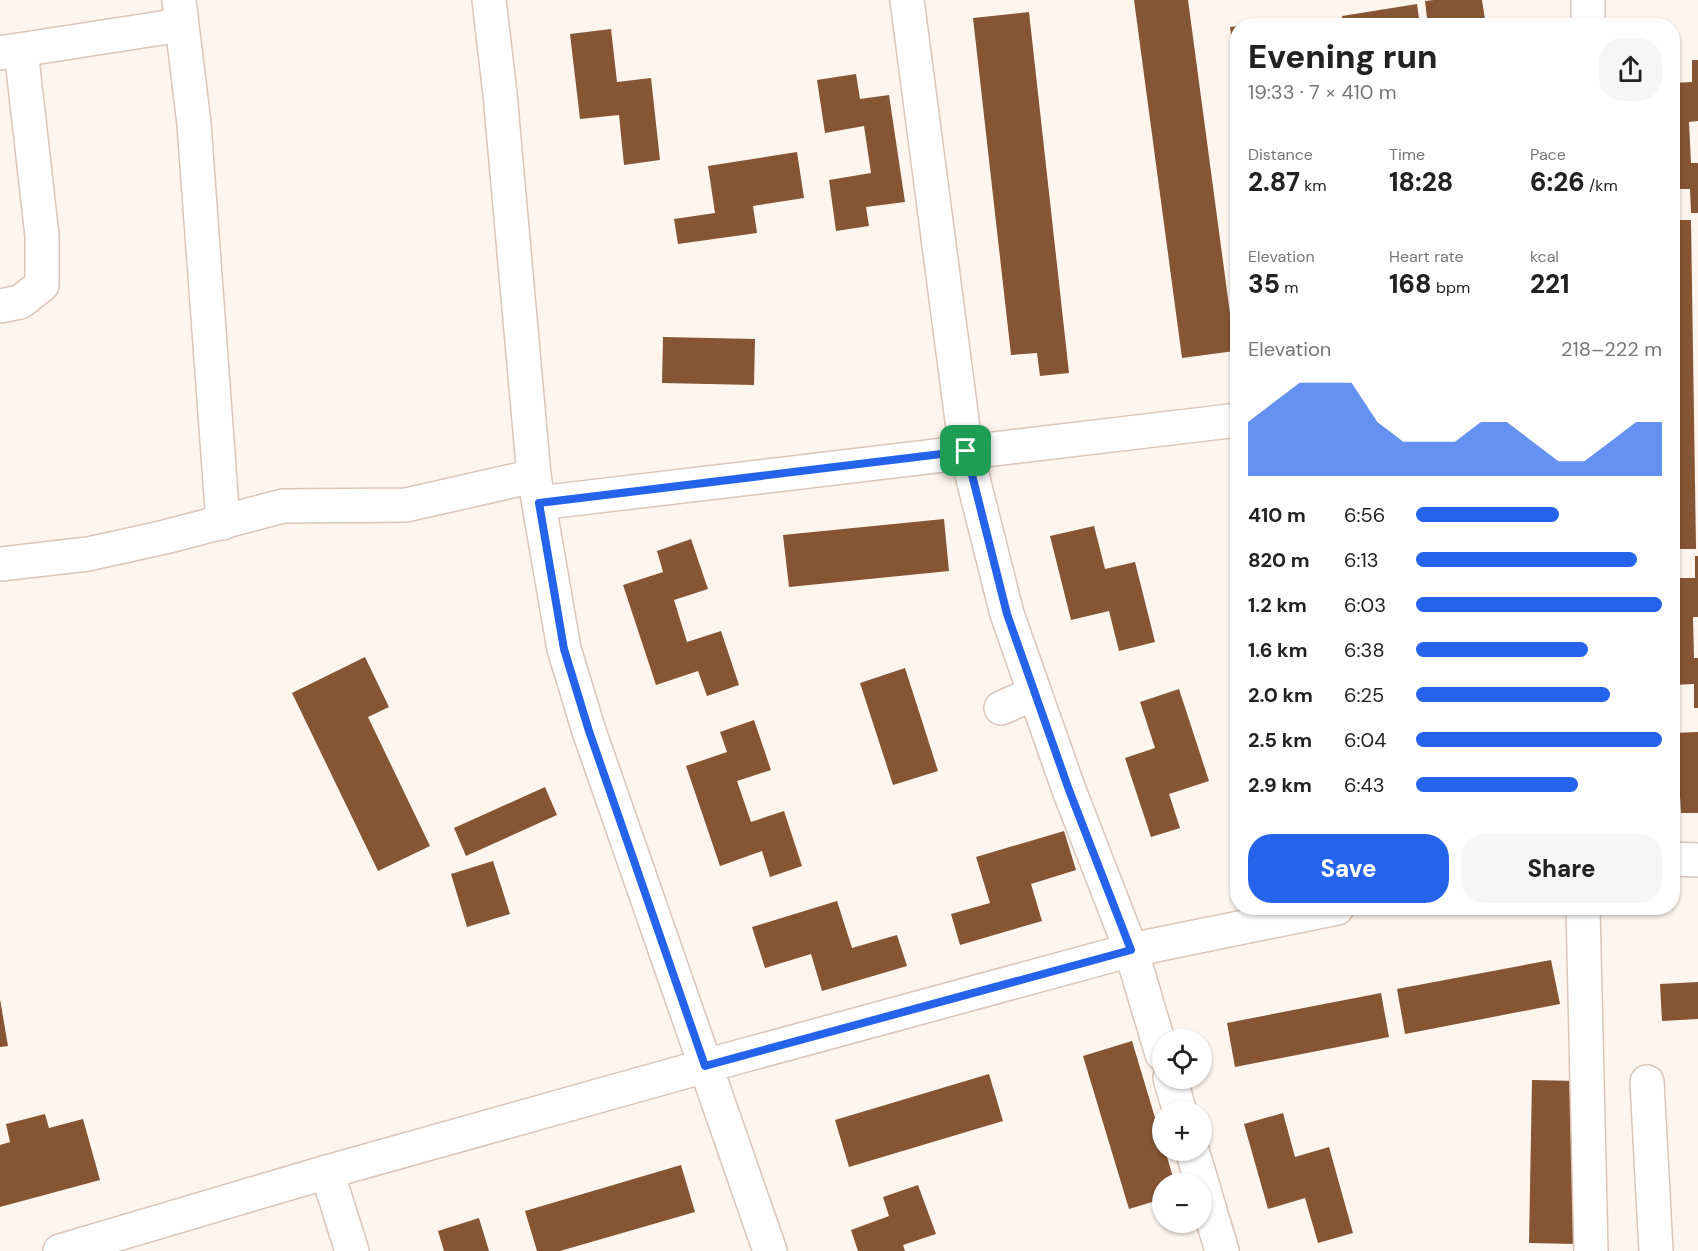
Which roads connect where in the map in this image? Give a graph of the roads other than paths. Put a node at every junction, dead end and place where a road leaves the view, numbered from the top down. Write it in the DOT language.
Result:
graph roads {
  1 [pos="489,0"];
  2 [pos="907,0"];
  3 [pos="1588,0"];
  4 [pos="180,12"];
  5 [pos="1588,18"];
  6 [pos="11,51"];
  7 [pos="0,306"];
  8 [pos="1230,421"];
  9 [pos="966,451"];
  10 [pos="537,489"];
  11 [pos="223,523"];
  12 [pos="0,564"];
  13 [pos="1035,693"];
  14 [pos="1001,708"];
  15 [pos="1680,859"];
  16 [pos="1698,860"];
  17 [pos="1303,915"];
  18 [pos="1583,915"];
  19 [pos="1131,950"];
  20 [pos="1155,1029"];
  21 [pos="705,1066"];
  22 [pos="1647,1082"];
  23 [pos="1195,1161"];
  24 [pos="327,1173"];
  25 [pos="60,1251"];
  26 [pos="352,1251"];
  27 [pos="770,1251"];
  28 [pos="1222,1251"];
  29 [pos="1591,1251"];
  30 [pos="1656,1251"];
  1 -- 10 [label="street"];
  2 -- 9 [label="street"];
  3 -- 5 [label="street"];
  4 -- 6 [label="street"];
  4 -- 11 [label="street"];
  6 -- 7 [label="street"];
  8 -- 9 [label="street"];
  9 -- 10 [label="street"];
  9 -- 13 [label="street"];
  10 -- 11 [label="street"];
  10 -- 21 [label="street"];
  11 -- 12 [label="street"];
  13 -- 14 [label="street"];
  13 -- 19 [label="street"];
  15 -- 16 [label="street"];
  17 -- 19 [label="street"];
  18 -- 29 [label="street"];
  19 -- 20 [label="street"];
  19 -- 21 [label="street"];
  21 -- 24 [label="street"];
  21 -- 27 [label="street"];
  22 -- 30 [label="street"];
  23 -- 28 [label="street"];
  24 -- 25 [label="street"];
  24 -- 26 [label="street"];
}
